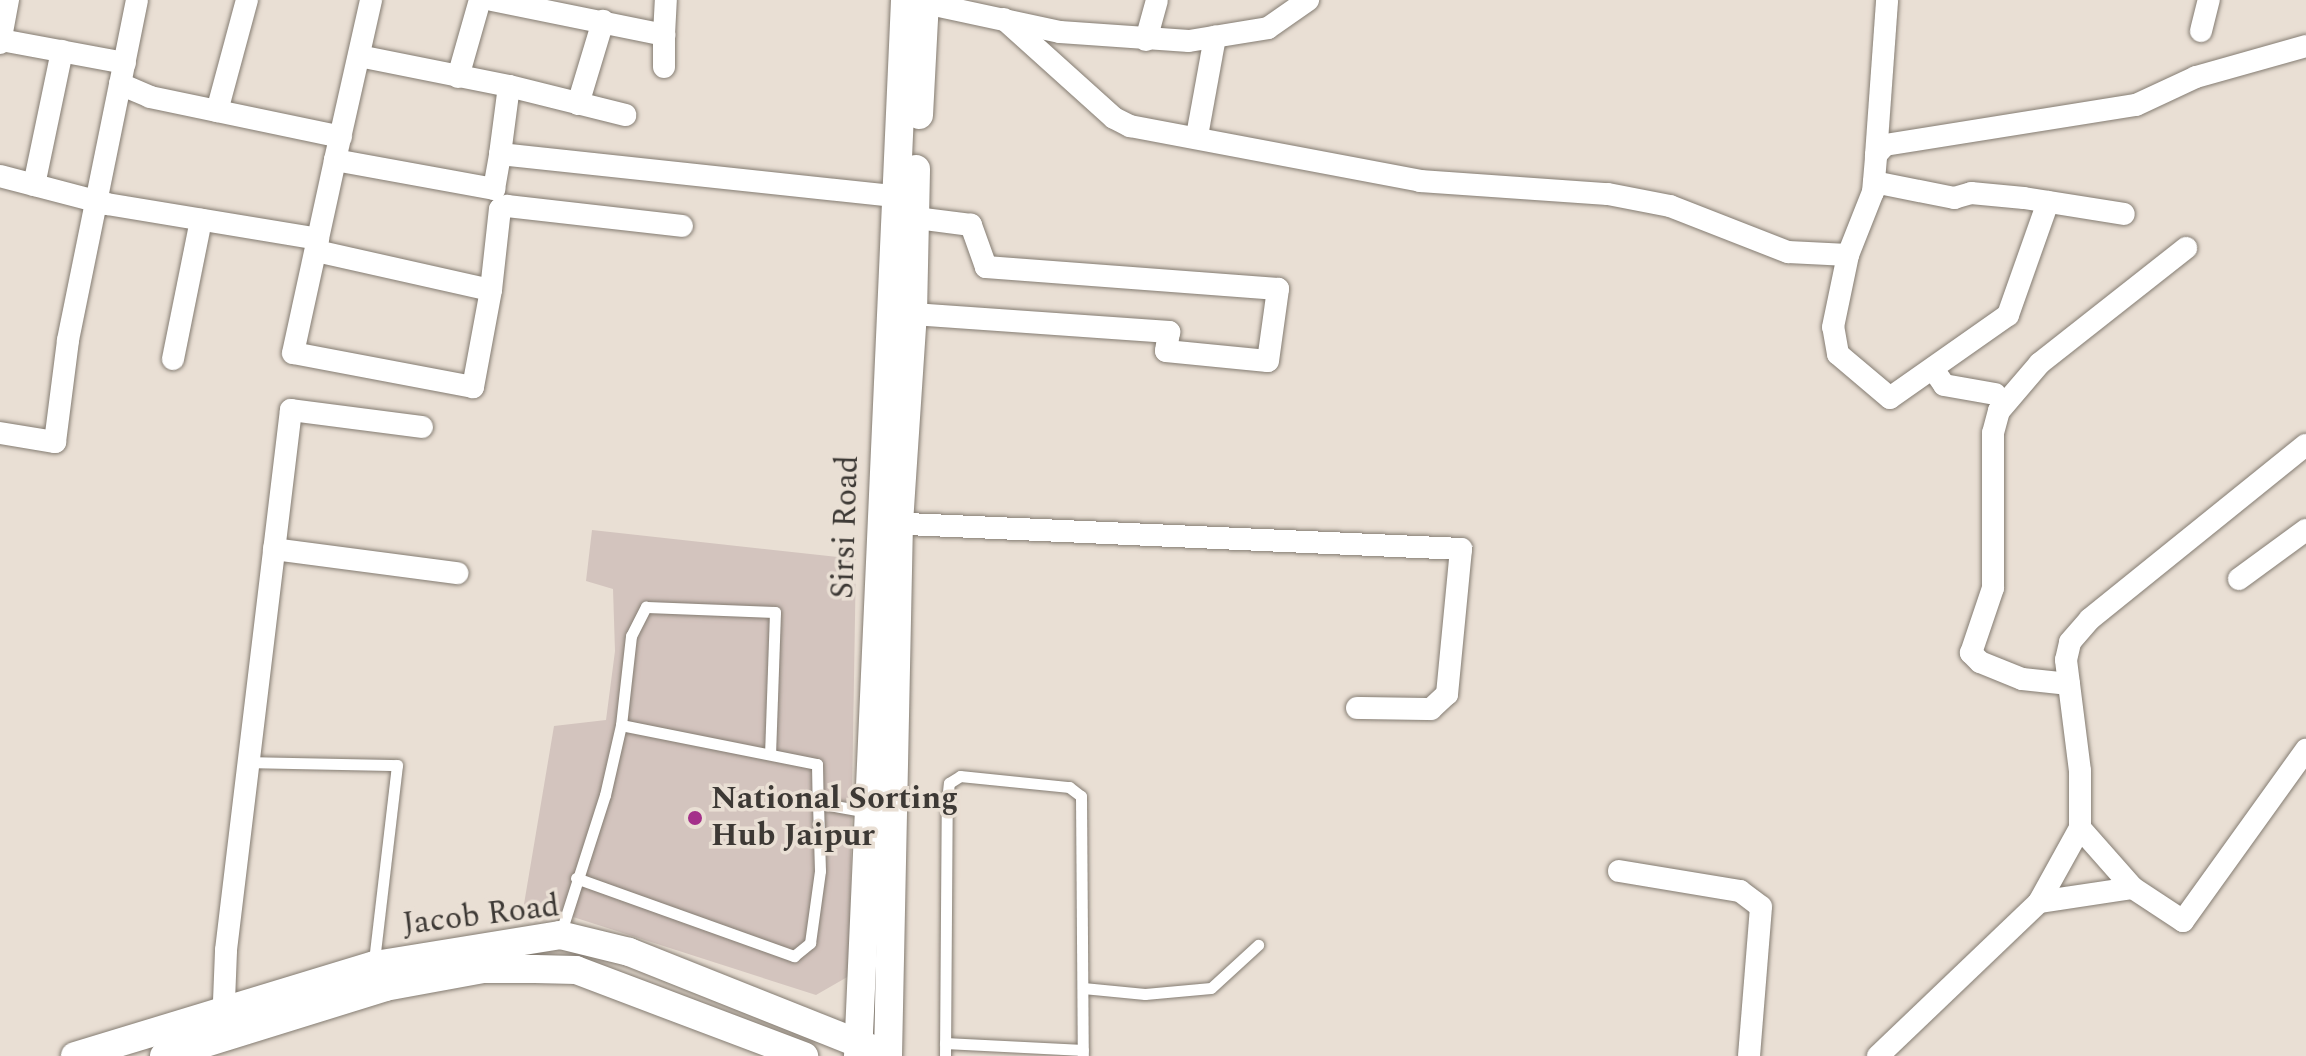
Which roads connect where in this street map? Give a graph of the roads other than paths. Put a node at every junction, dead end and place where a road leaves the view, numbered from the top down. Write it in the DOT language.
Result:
graph roads {
  1 [pos="8,0"];
  2 [pos="137,0"];
  3 [pos="247,0"];
  4 [pos="371,0"];
  5 [pos="480,0"];
  6 [pos="492,0"];
  7 [pos="666,0"];
  8 [pos="1157,0"];
  9 [pos="1308,0"];
  10 [pos="1887,0"];
  11 [pos="2209,0"];
  12 [pos="918,1"];
  13 [pos="1004,19"];
  14 [pos="603,21"];
  15 [pos="2201,31"];
  16 [pos="664,35"];
  17 [pos="1215,37"];
  18 [pos="1146,40"];
  19 [pos="0,42"];
  20 [pos="2306,46"];
  21 [pos="62,51"];
  22 [pos="359,56"];
  23 [pos="664,67"];
  24 [pos="122,74"];
  25 [pos="458,77"];
  26 [pos="509,86"];
  27 [pos="578,104"];
  28 [pos="217,111"];
  29 [pos="625,115"];
  30 [pos="1197,136"];
  31 [pos="341,137"];
  32 [pos="500,154"];
  33 [pos="1876,155"];
  34 [pos="335,160"];
  35 [pos="0,176"];
  36 [pos="1874,182"];
  37 [pos="34,185"];
  38 [pos="497,199"];
  39 [pos="95,201"];
  40 [pos="2048,202"];
  41 [pos="909,204"];
  42 [pos="2124,214"];
  43 [pos="201,220"];
  44 [pos="682,226"];
  45 [pos="317,245"];
  46 [pos="2186,248"];
  47 [pos="1848,255"];
  48 [pos="491,290"];
  49 [pos="913,314"];
  50 [pos="173,359"];
  51 [pos="1933,369"];
  52 [pos="1995,394"];
  53 [pos="422,427"];
  54 [pos="0,433"];
  55 [pos="2304,450"];
  56 [pos="889,523"];
  57 [pos="2306,530"];
  58 [pos="274,549"];
  59 [pos="457,573"];
  60 [pos="2239,579"];
  61 [pos="2069,684"];
  62 [pos="1357,708"];
  63 [pos="621,725"];
  64 [pos="2306,750"];
  65 [pos="770,754"];
  66 [pos="249,762"];
  67 [pos="818,803"];
  68 [pos="869,812"];
  69 [pos="2080,828"];
  70 [pos="1619,871"];
  71 [pos="576,878"];
  72 [pos="2133,888"];
  73 [pos="2039,902"];
  74 [pos="560,935"];
  75 [pos="1258,945"];
  76 [pos="380,976"];
  77 [pos="1083,988"];
  78 [pos="223,1026"];
  79 [pos="945,1043"];
  80 [pos="857,1050"];
  81 [pos="1083,1053"];
  82 [pos="888,1055"];
  83 [pos="75,1056"];
  84 [pos="164,1056"];
  85 [pos="804,1056"];
  86 [pos="945,1056"];
  87 [pos="1749,1056"];
  88 [pos="1878,1056"];
  1 -- 19 [label="street"];
  2 -- 24 [label="street"];
  3 -- 28 [label="street"];
  4 -- 22 [label="street"];
  5 -- 25 [label="street"];
  6 -- 14 [label="street"];
  7 -- 16 [label="street"];
  8 -- 18 [label="street"];
  9 -- 17 [label="street"];
  10 -- 33 [label="street"];
  11 -- 15 [label="street"];
  12 -- 13 [label="street"];
  12 -- 41 [label="street, Sirsi Road"];
  13 -- 18 [label="street"];
  13 -- 30 [label="street"];
  14 -- 16 [label="street"];
  14 -- 27 [label="street"];
  16 -- 23 [label="street"];
  17 -- 18 [label="street"];
  17 -- 30 [label="street"];
  19 -- 21 [label="street"];
  20 -- 33 [label="street"];
  21 -- 24 [label="street"];
  21 -- 37 [label="street"];
  22 -- 25 [label="street"];
  22 -- 31 [label="street"];
  24 -- 28 [label="street"];
  24 -- 39 [label="street"];
  25 -- 26 [label="street"];
  26 -- 27 [label="street"];
  26 -- 32 [label="street"];
  27 -- 29 [label="street"];
  28 -- 31 [label="street"];
  30 -- 47 [label="street"];
  31 -- 34 [label="street"];
  32 -- 38 [label="street"];
  32 -- 41 [label="street"];
  33 -- 36 [label="street"];
  34 -- 38 [label="street"];
  34 -- 45 [label="street"];
  35 -- 37 [label="street"];
  36 -- 40 [label="street"];
  36 -- 47 [label="street"];
  37 -- 39 [label="street"];
  38 -- 44 [label="street"];
  38 -- 48 [label="street"];
  39 -- 43 [label="street"];
  39 -- 54 [label="street"];
  40 -- 42 [label="street"];
  40 -- 51 [label="street"];
  41 -- 49 [label="street, Sirsi Road"];
  41 -- 49 [label="street"];
  41 -- 56 [label="street, Sirsi Road"];
  43 -- 45 [label="street"];
  43 -- 50 [label="street"];
  45 -- 48 [label="street"];
  45 -- 48 [label="street"];
  46 -- 61 [label="street"];
  47 -- 51 [label="street"];
  49 -- 56 [label="street, Sirsi Road"];
  51 -- 52 [label="street"];
  53 -- 58 [label="street"];
  55 -- 61 [label="street"];
  56 -- 62 [label="street"];
  56 -- 68 [label="street, Sirsi Road"];
  56 -- 82 [label="street, Sirsi Road"];
  57 -- 60 [label="street"];
  58 -- 59 [label="street"];
  58 -- 66 [label="street"];
  61 -- 69 [label="street"];
  63 -- 65 [label="lane"];
  63 -- 65 [label="lane"];
  63 -- 71 [label="lane"];
  64 -- 72 [label="street"];
  65 -- 67 [label="lane"];
  66 -- 76 [label="lane"];
  66 -- 78 [label="street"];
  67 -- 68 [label="lane"];
  67 -- 71 [label="lane"];
  68 -- 80 [label="street, Sirsi Road"];
  69 -- 72 [label="street"];
  69 -- 73 [label="street"];
  70 -- 87 [label="street"];
  71 -- 74 [label="lane"];
  72 -- 73 [label="street"];
  73 -- 88 [label="street"];
  74 -- 76 [label="street, Jacob Road"];
  74 -- 80 [label="street, Jacob Road"];
  75 -- 77 [label="lane"];
  76 -- 78 [label="street, Jacob Road"];
  76 -- 85 [label="street, Jacob Road"];
  77 -- 79 [label="lane"];
  77 -- 81 [label="lane"];
  78 -- 83 [label="street, Jacob Road"];
  78 -- 84 [label="street, Jacob Road"];
  79 -- 81 [label="lane"];
  79 -- 86 [label="lane"];
  80 -- 82 [label="street, Jacob Road"];
}
